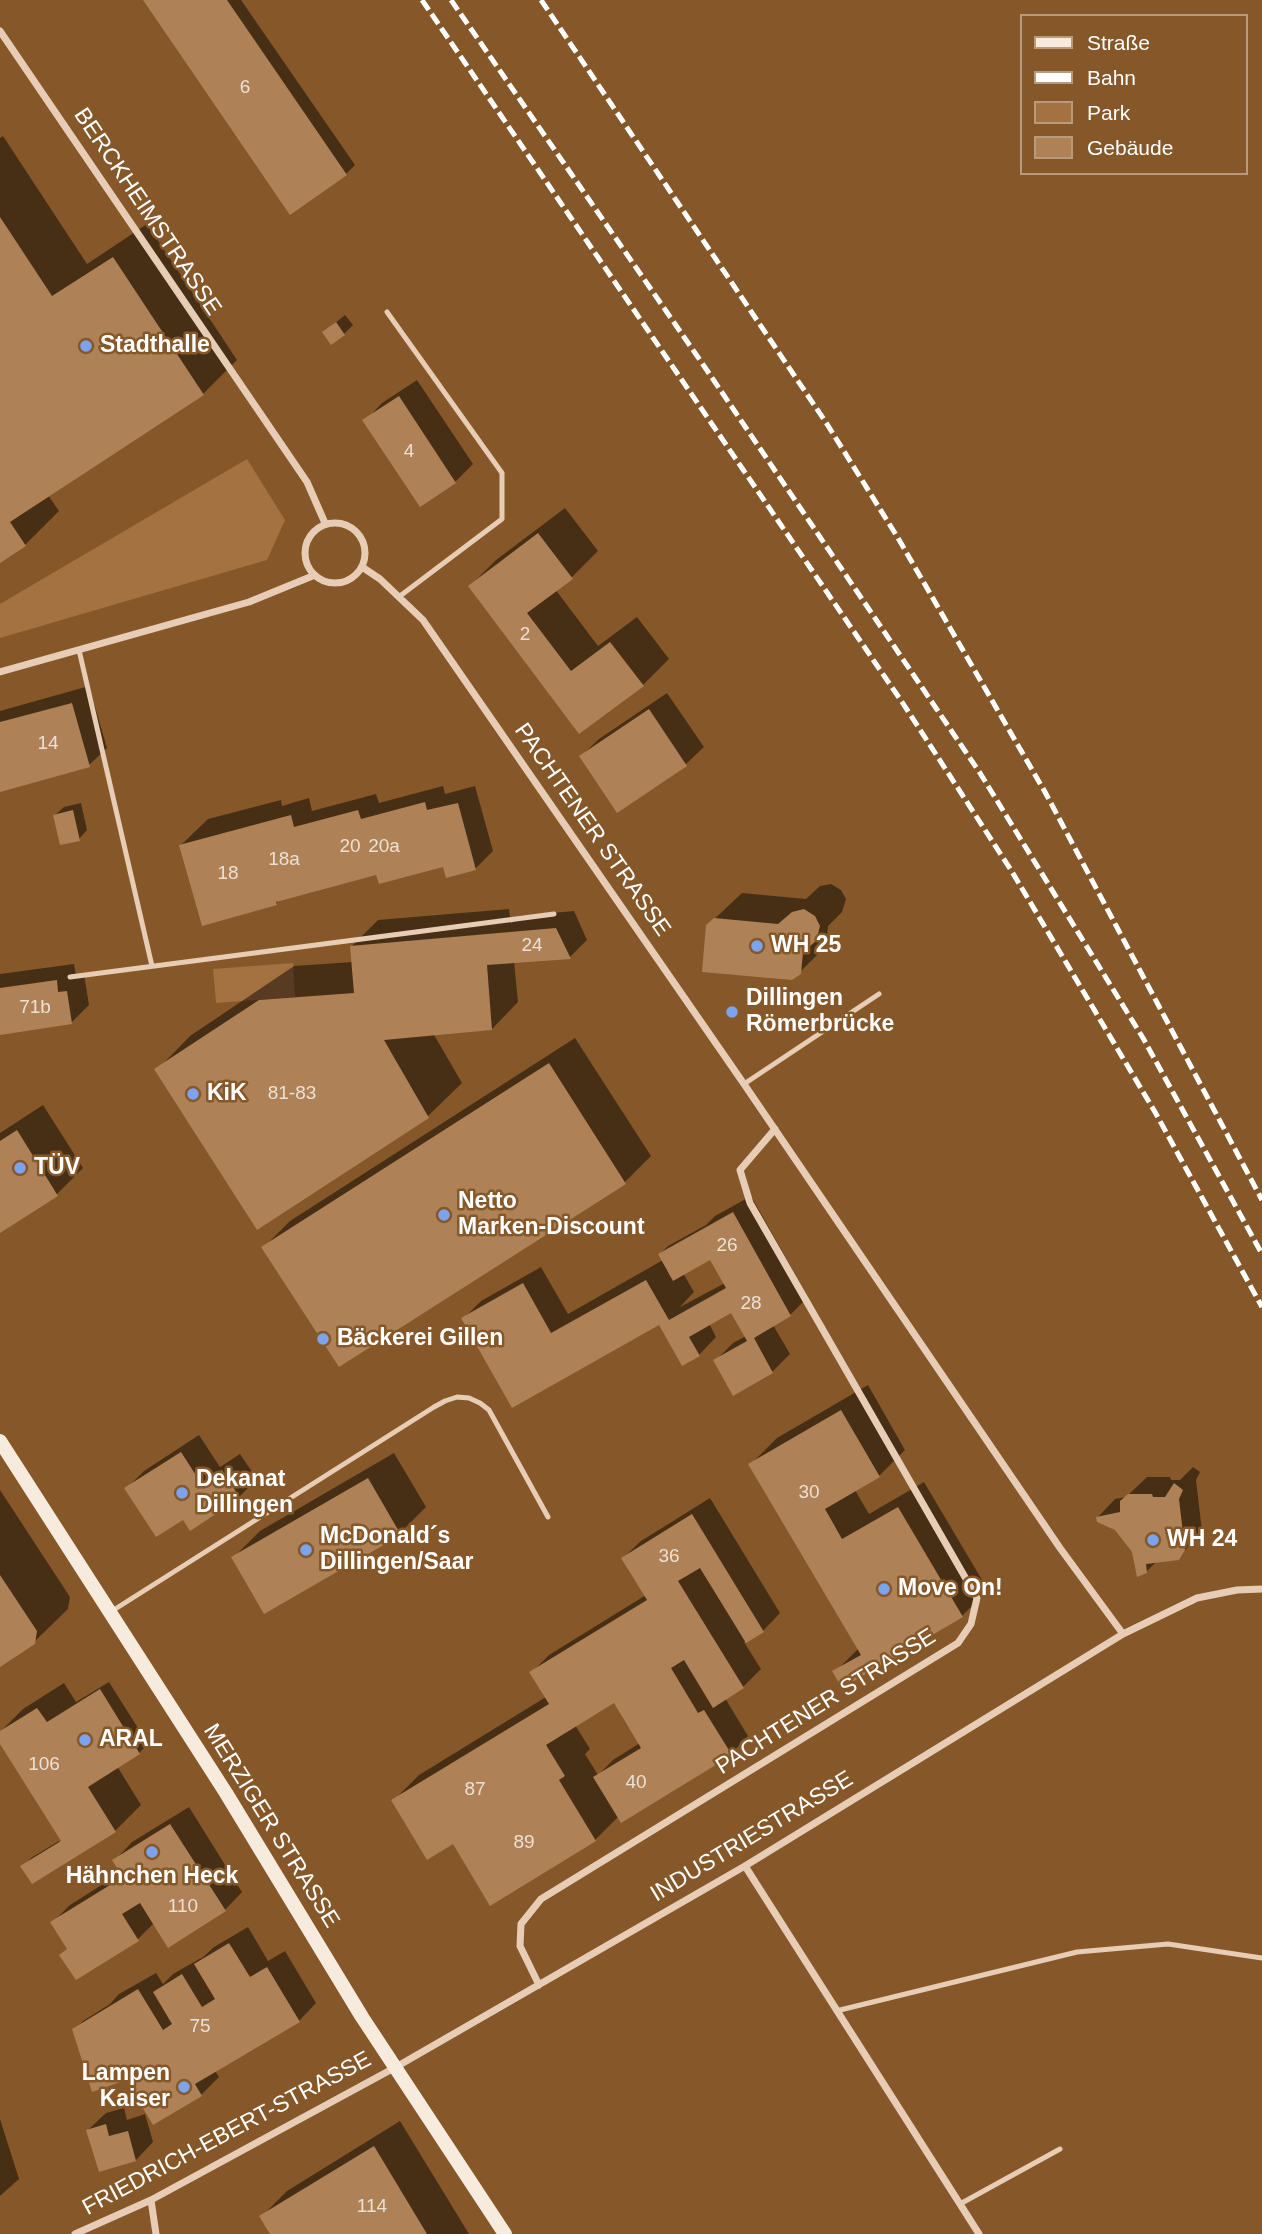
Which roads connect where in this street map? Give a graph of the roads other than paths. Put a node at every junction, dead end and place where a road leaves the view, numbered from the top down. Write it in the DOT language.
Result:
graph roads {
  1 [pos="0,31"];
  2 [pos="387,312"];
  3 [pos="325,523"];
  4 [pos="362,567"];
  5 [pos="314,575"];
  6 [pos="400,596"];
  7 [pos="79,650"];
  8 [pos="0,671"];
  9 [pos="554,915"];
  10 [pos="152,966"];
  11 [pos="70,976"];
  12 [pos="880,994"];
  13 [pos="744,1084"];
  14 [pos="775,1129"];
  15 [pos="0,1441"];
  16 [pos="548,1517"];
  17 [pos="1262,1589"];
  18 [pos="110,1613"];
  19 [pos="1123,1634"];
  20 [pos="745,1866"];
  21 [pos="1262,1958"];
  22 [pos="539,1985"];
  23 [pos="836,2011"];
  24 [pos="396,2067"];
  25 [pos="1060,2149"];
  26 [pos="151,2200"];
  27 [pos="960,2204"];
  28 [pos="75,2234"];
  29 [pos="156,2234"];
  30 [pos="505,2234"];
  31 [pos="979,2234"];
  1 -- 3 [label="street, BERCKHEIMSTRASSE"];
  2 -- 6 [label="lane"];
  3 -- 4 [label="street"];
  3 -- 5 [label="street"];
  4 -- 5 [label="street"];
  4 -- 6 [label="street, PACHTENER STRASSE"];
  5 -- 7 [label="street"];
  6 -- 13 [label="street, PACHTENER STRASSE"];
  7 -- 8 [label="street"];
  7 -- 10 [label="lane"];
  9 -- 10 [label="lane"];
  10 -- 11 [label="lane"];
  12 -- 13 [label="lane"];
  13 -- 14 [label="street, PACHTENER STRASSE"];
  14 -- 19 [label="street, PACHTENER STRASSE"];
  14 -- 22 [label="street, PACHTENER STRASSE"];
  15 -- 18 [label="main road, MERZIGER STRASSE"];
  16 -- 18 [label="lane"];
  17 -- 19 [label="street, INDUSTRIESTRASSE"];
  18 -- 24 [label="main road, MERZIGER STRASSE"];
  19 -- 20 [label="street, INDUSTRIESTRASSE"];
  20 -- 22 [label="street, INDUSTRIESTRASSE"];
  20 -- 23 [label="street"];
  21 -- 23 [label="lane"];
  22 -- 24 [label="street, INDUSTRIESTRASSE"];
  23 -- 27 [label="street"];
  24 -- 26 [label="street, FRIEDRICH-EBERT-STRASSE"];
  24 -- 30 [label="main road, MERZIGER STRASSE"];
  25 -- 27 [label="lane"];
  26 -- 28 [label="street, FRIEDRICH-EBERT-STRASSE"];
  26 -- 29 [label="street"];
  27 -- 31 [label="street"];
}
